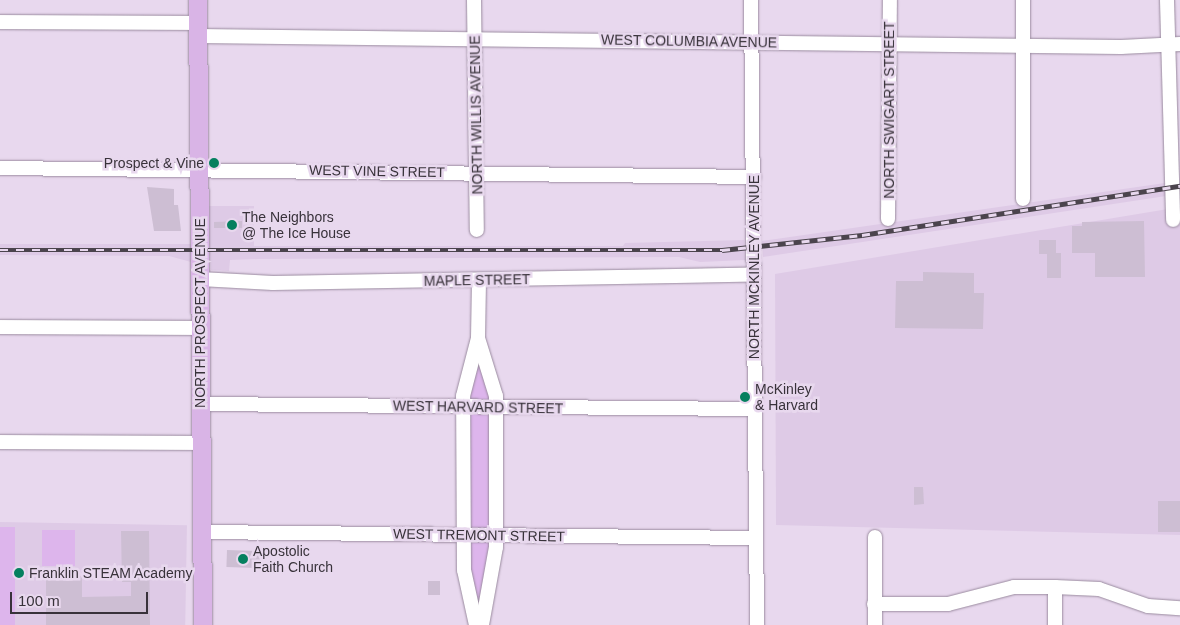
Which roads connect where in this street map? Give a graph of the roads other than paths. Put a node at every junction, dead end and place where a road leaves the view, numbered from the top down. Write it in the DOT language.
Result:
graph roads {
  1 [pos="198,0"];
  2 [pos="474,0"];
  3 [pos="751,0"];
  4 [pos="890,0"];
  5 [pos="1023,0"];
  6 [pos="1167,0"];
  7 [pos="0,22"];
  8 [pos="198,30"];
  9 [pos="475,39"];
  10 [pos="752,42"];
  11 [pos="890,44"];
  12 [pos="1174,44"];
  13 [pos="1023,46"];
  14 [pos="0,168"];
  15 [pos="199,169"];
  16 [pos="477,173"];
  17 [pos="754,177"];
  18 [pos="1023,199"];
  19 [pos="888,220"];
  20 [pos="1173,220"];
  21 [pos="477,230"];
  22 [pos="754,275"];
  23 [pos="200,279"];
  24 [pos="479,280"];
  25 [pos="0,327"];
  26 [pos="200,328"];
  27 [pos="478,338"];
  28 [pos="201,404"];
  29 [pos="463,406"];
  30 [pos="496,407"];
  31 [pos="755,409"];
  32 [pos="0,442"];
  33 [pos="201,442"];
  34 [pos="202,532"];
  35 [pos="464,534"];
  36 [pos="496,535"];
  37 [pos="875,537"];
  38 [pos="756,538"];
  39 [pos="1055,587"];
  40 [pos="874,604"];
  41 [pos="1180,608"];
  42 [pos="203,625"];
  43 [pos="476,625"];
  44 [pos="482,625"];
  45 [pos="757,625"];
  46 [pos="875,625"];
  47 [pos="1055,625"];
  1 -- 8 [label="main road, NORTH PROSPECT AVENUE"];
  2 -- 9 [label="street, NORTH WILLIS AVENUE"];
  3 -- 10 [label="street, NORTH MCKINLEY AVENUE"];
  4 -- 11 [label="street, NORTH SWIGART STREET"];
  5 -- 13 [label="street"];
  6 -- 12 [label="street"];
  7 -- 8 [label="street, WEST COLUMBIA AVENUE"];
  8 -- 9 [label="street, WEST COLUMBIA AVENUE"];
  8 -- 15 [label="main road, NORTH PROSPECT AVENUE"];
  9 -- 10 [label="street, WEST COLUMBIA AVENUE"];
  9 -- 16 [label="street, NORTH WILLIS AVENUE"];
  10 -- 11 [label="street, WEST COLUMBIA AVENUE"];
  10 -- 17 [label="street, NORTH MCKINLEY AVENUE"];
  11 -- 13 [label="street, WEST COLUMBIA AVENUE"];
  11 -- 19 [label="street, NORTH SWIGART STREET"];
  12 -- 13 [label="street, WEST COLUMBIA AVENUE"];
  12 -- 20 [label="street"];
  13 -- 18 [label="street"];
  14 -- 15 [label="street, WEST VINE STREET"];
  15 -- 16 [label="street, WEST VINE STREET"];
  15 -- 23 [label="main road, NORTH PROSPECT AVENUE"];
  16 -- 17 [label="street, WEST VINE STREET"];
  16 -- 21 [label="street, NORTH WILLIS AVENUE"];
  17 -- 22 [label="street, NORTH MCKINLEY AVENUE"];
  22 -- 24 [label="street, MAPLE STREET"];
  22 -- 31 [label="street, NORTH MCKINLEY AVENUE"];
  23 -- 24 [label="street, MAPLE STREET"];
  23 -- 26 [label="main road, NORTH PROSPECT AVENUE"];
  24 -- 27 [label="street"];
  25 -- 26 [label="street"];
  26 -- 28 [label="main road, NORTH PROSPECT AVENUE"];
  27 -- 29 [label="street"];
  27 -- 30 [label="street"];
  28 -- 29 [label="street, WEST HARVARD STREET"];
  28 -- 33 [label="main road, NORTH PROSPECT AVENUE"];
  29 -- 30 [label="street, WEST HARVARD STREET"];
  29 -- 35 [label="street"];
  30 -- 31 [label="street, WEST HARVARD STREET"];
  30 -- 36 [label="street"];
  31 -- 38 [label="street, NORTH MCKINLEY AVENUE"];
  32 -- 33 [label="street"];
  33 -- 34 [label="main road, NORTH PROSPECT AVENUE"];
  34 -- 35 [label="street, WEST TREMONT STREET"];
  34 -- 42 [label="main road, NORTH PROSPECT AVENUE"];
  35 -- 36 [label="street, WEST TREMONT STREET"];
  35 -- 43 [label="street"];
  36 -- 38 [label="street, WEST TREMONT STREET"];
  36 -- 44 [label="street"];
  37 -- 40 [label="street"];
  38 -- 45 [label="street, NORTH MCKINLEY AVENUE"];
  39 -- 40 [label="street"];
  39 -- 41 [label="street"];
  39 -- 47 [label="street"];
  40 -- 46 [label="street"];
}
